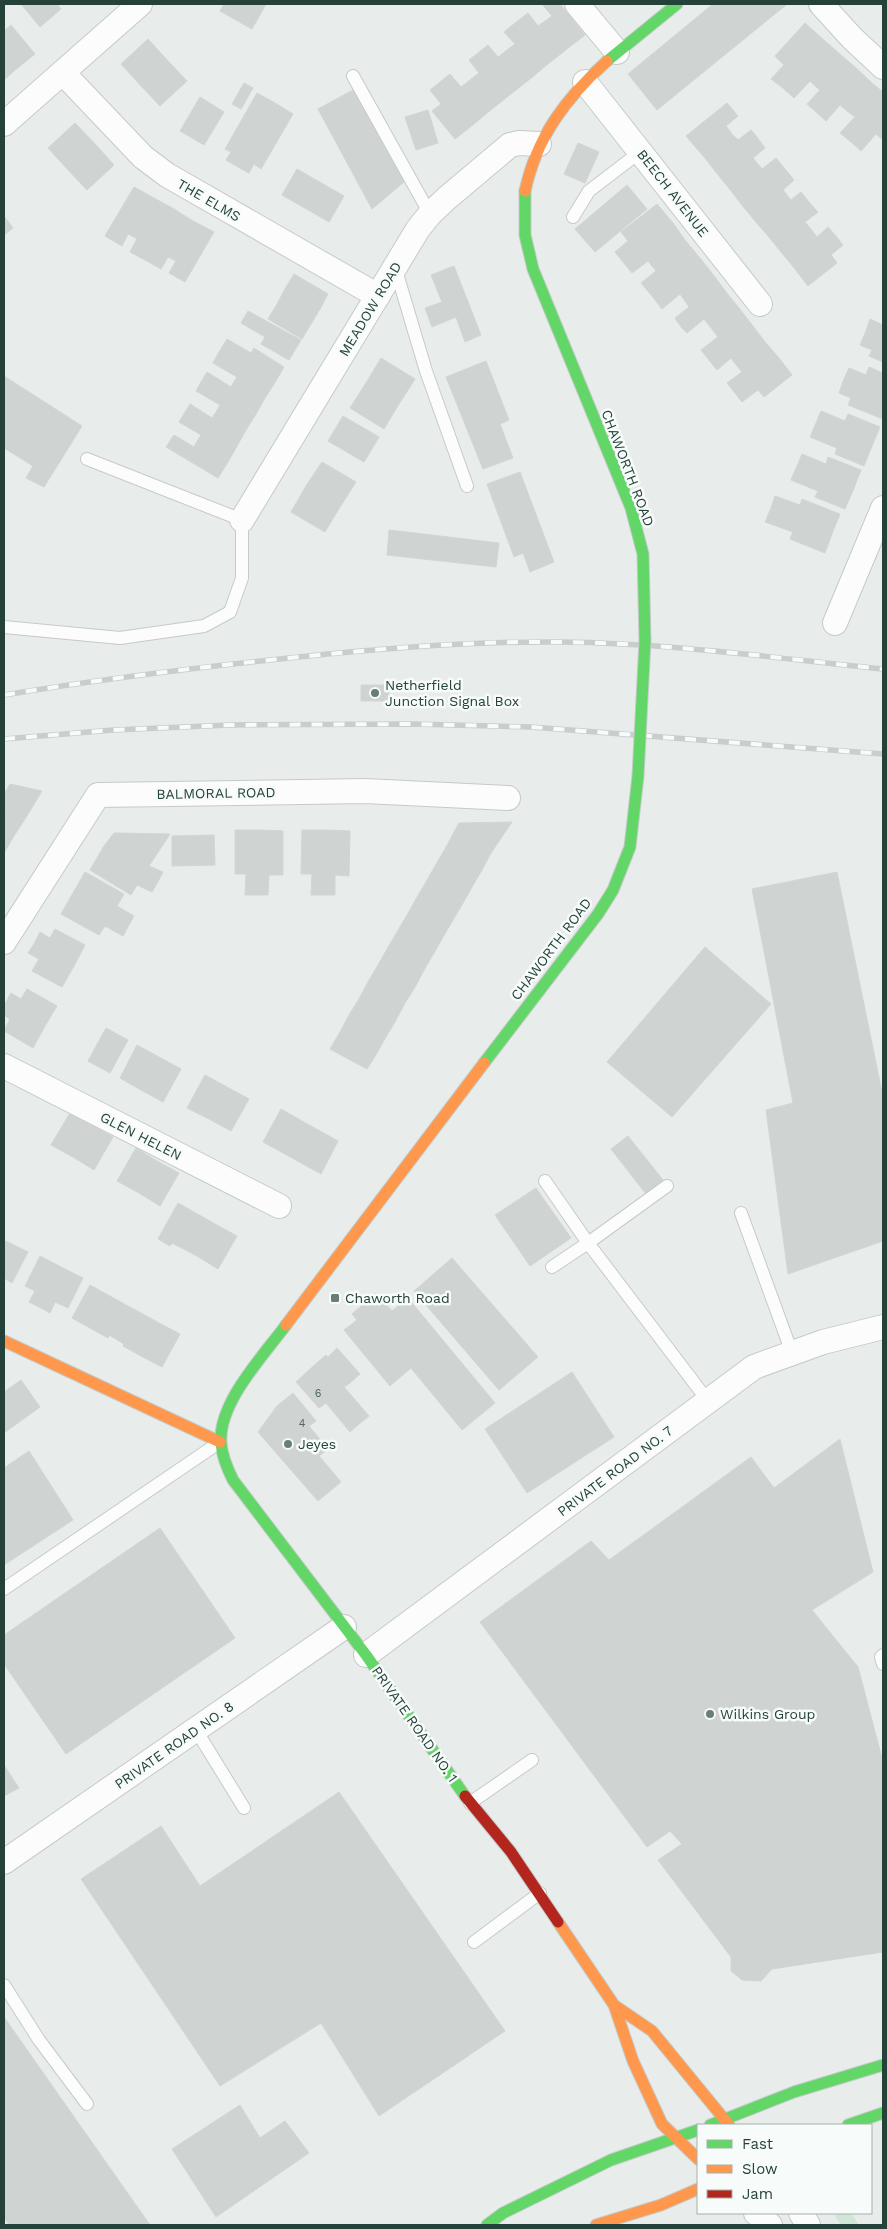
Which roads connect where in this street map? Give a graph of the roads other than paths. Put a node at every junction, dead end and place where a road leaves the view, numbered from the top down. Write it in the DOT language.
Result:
graph roads {
  1 [pos="140,4"];
  2 [pos="577,4"];
  3 [pos="677,4"];
  4 [pos="821,4"];
  5 [pos="617,52"];
  6 [pos="883,67"];
  7 [pos="64,73"];
  8 [pos="353,76"];
  9 [pos="585,82"];
  10 [pos="4,124"];
  11 [pos="640,152"];
  12 [pos="535,154"];
  13 [pos="430,214"];
  14 [pos="574,217"];
  15 [pos="395,267"];
  16 [pos="378,296"];
  17 [pos="760,304"];
  18 [pos="87,459"];
  19 [pos="467,486"];
  20 [pos="883,508"];
  21 [pos="242,520"];
  22 [pos="835,624"];
  23 [pos="4,626"];
  24 [pos="508,798"];
  25 [pos="4,942"];
  26 [pos="4,1066"];
  27 [pos="545,1181"];
  28 [pos="667,1186"];
  29 [pos="279,1206"];
  30 [pos="741,1213"];
  31 [pos="588,1243"];
  32 [pos="552,1267"];
  33 [pos="883,1327"];
  34 [pos="4,1341"];
  35 [pos="792,1353"];
  36 [pos="708,1401"];
  37 [pos="220,1442"];
  38 [pos="4,1589"];
  39 [pos="344,1627"];
  40 [pos="366,1656"];
  41 [pos="883,1656"];
  42 [pos="883,1664"];
  43 [pos="196,1730"];
  44 [pos="532,1760"];
  45 [pos="470,1803"];
  46 [pos="244,1808"];
  47 [pos="4,1862"];
  48 [pos="540,1893"];
  49 [pos="474,1942"];
  50 [pos="4,1985"];
  51 [pos="614,2005"];
  52 [pos="883,2065"];
  53 [pos="87,2104"];
  54 [pos="883,2113"];
  55 [pos="727,2122"];
  56 [pos="851,2124"];
  57 [pos="697,2130"];
  58 [pos="677,2138"];
  59 [pos="697,2158"];
  60 [pos="697,2189"];
  61 [pos="757,2214"];
  62 [pos="802,2214"];
  63 [pos="487,2225"];
  64 [pos="596,2225"];
  65 [pos="770,2225"];
  66 [pos="808,2225"];
  1 -- 7 [label="street"];
  2 -- 5 [label="street"];
  3 -- 5 [label="street"];
  4 -- 6 [label="street"];
  5 -- 9 [label="street"];
  7 -- 10 [label="street"];
  7 -- 16 [label="street, THE ELMS"];
  8 -- 13 [label="lane"];
  9 -- 11 [label="street, BEECH AVENUE"];
  9 -- 12 [label="street"];
  11 -- 14 [label="lane"];
  11 -- 17 [label="street, BEECH AVENUE"];
  12 -- 13 [label="street, MEADOW ROAD"];
  12 -- 37 [label="street, CHAWORTH ROAD, bridge"];
  13 -- 15 [label="street, MEADOW ROAD"];
  15 -- 16 [label="street, MEADOW ROAD"];
  15 -- 19 [label="lane"];
  16 -- 21 [label="street, MEADOW ROAD"];
  18 -- 21 [label="lane"];
  20 -- 22 [label="street"];
  21 -- 23 [label="lane"];
  24 -- 25 [label="street, BALMORAL ROAD"];
  26 -- 29 [label="street, GLEN HELEN"];
  27 -- 31 [label="lane"];
  28 -- 31 [label="lane"];
  30 -- 35 [label="lane"];
  31 -- 32 [label="lane"];
  31 -- 36 [label="lane"];
  33 -- 35 [label="street, PRIVATE ROAD NO. 7"];
  34 -- 37 [label="street"];
  35 -- 36 [label="street, PRIVATE ROAD NO. 7"];
  36 -- 40 [label="street, PRIVATE ROAD NO. 7"];
  37 -- 38 [label="lane"];
  37 -- 39 [label="street, PRIVATE ROAD NO. 1"];
  39 -- 40 [label="street, PRIVATE ROAD NO. 1"];
  39 -- 43 [label="street, PRIVATE ROAD NO. 8"];
  40 -- 45 [label="street, PRIVATE ROAD NO. 1"];
  41 -- 42 [label="lane"];
  43 -- 46 [label="lane"];
  43 -- 47 [label="street, PRIVATE ROAD NO. 8"];
  44 -- 45 [label="lane"];
  45 -- 48 [label="street, PRIVATE ROAD NO. 1"];
  48 -- 49 [label="lane"];
  48 -- 51 [label="street, PRIVATE ROAD NO. 1"];
  50 -- 53 [label="lane"];
  51 -- 55 [label="street, PRIVATE ROAD NO. 1"];
  51 -- 58 [label="street, PRIVATE ROAD NO. 1"];
  52 -- 55 [label="street"];
  54 -- 56 [label="street"];
  57 -- 58 [label="street"];
  58 -- 59 [label="street, PRIVATE ROAD NO. 1"];
  58 -- 63 [label="street"];
  60 -- 64 [label="street"];
  61 -- 65 [label="street"];
  62 -- 66 [label="street"];
}
